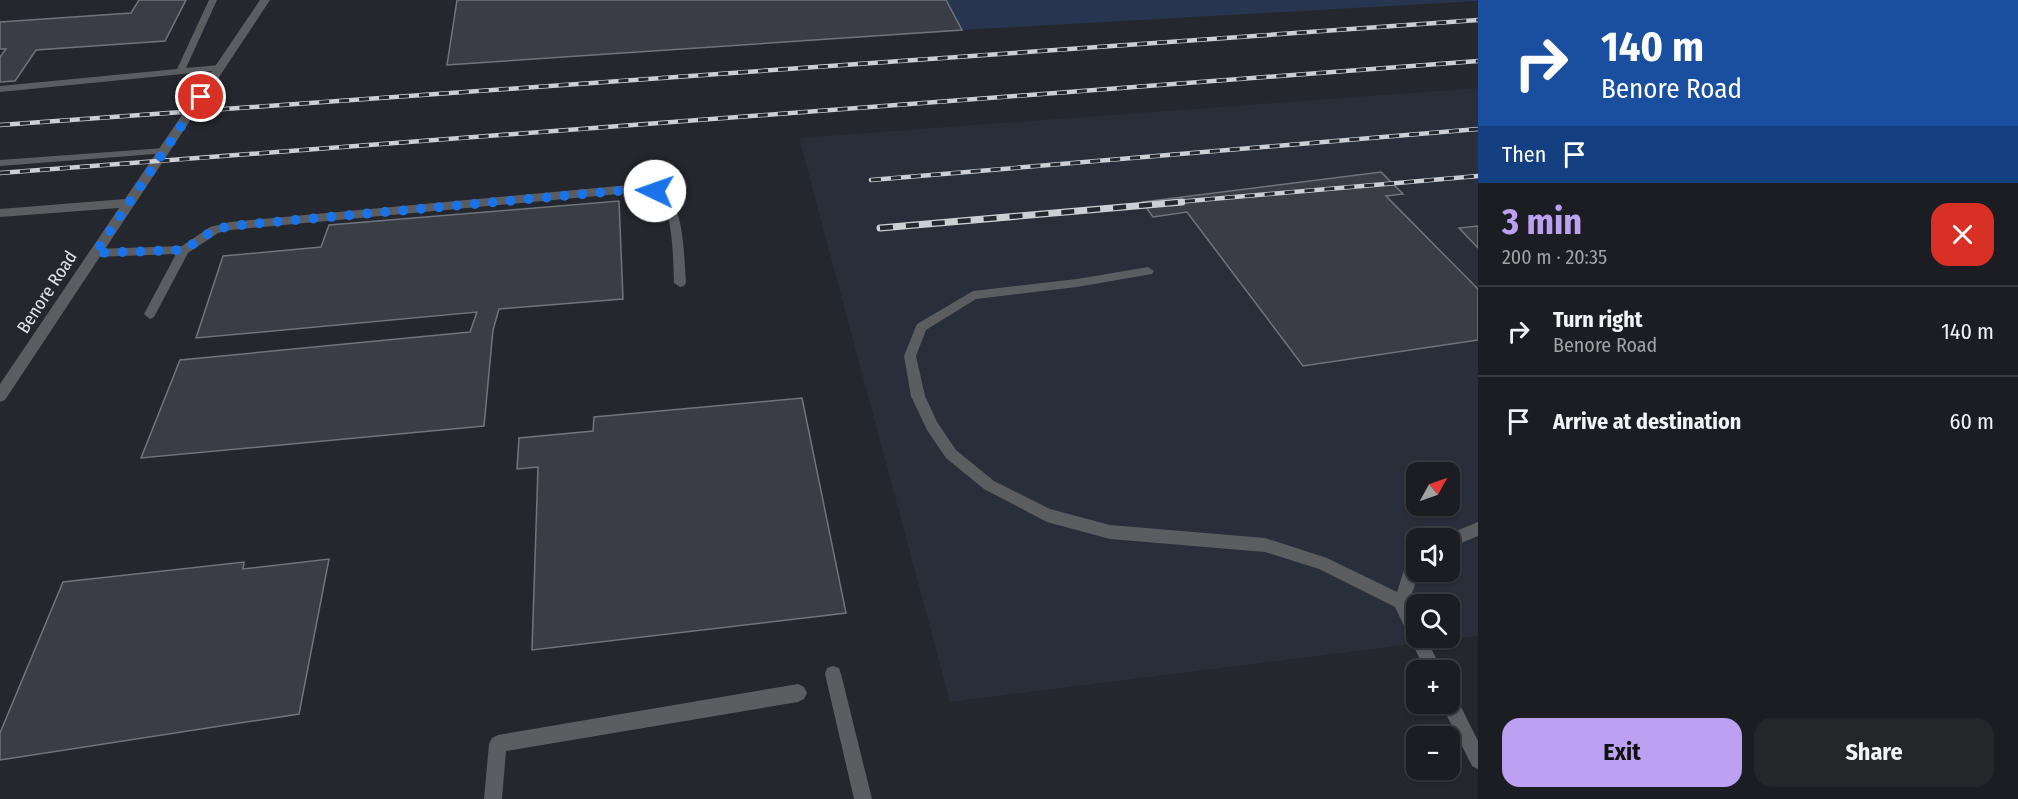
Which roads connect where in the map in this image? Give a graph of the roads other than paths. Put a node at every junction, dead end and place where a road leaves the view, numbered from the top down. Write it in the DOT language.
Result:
graph roads {
  1 [pos="213,0"];
  2 [pos="265,0"];
  3 [pos="220,68"];
  4 [pos="180,72"];
  5 [pos="0,89"];
  6 [pos="164,151"];
  7 [pos="0,163"];
  8 [pos="128,203"];
  9 [pos="0,213"];
  10 [pos="184,250"];
  11 [pos="95,253"];
  12 [pos="1148,272"];
  13 [pos="680,283"];
  14 [pos="150,314"];
  15 [pos="0,396"];
  16 [pos="1478,529"];
  17 [pos="1460,536"];
  18 [pos="1408,582"];
  19 [pos="1401,602"];
  20 [pos="1406,612"];
  21 [pos="833,674"];
  22 [pos="798,693"];
  23 [pos="1455,714"];
  24 [pos="1478,760"];
  25 [pos="493,799"];
  26 [pos="863,799"];
  1 -- 4 [label="lane"];
  2 -- 3 [label="street, Benore Road"];
  3 -- 4 [label="lane"];
  3 -- 6 [label="street, Benore Road"];
  4 -- 5 [label="lane"];
  6 -- 7 [label="lane"];
  6 -- 8 [label="street, Benore Road"];
  8 -- 9 [label="street"];
  8 -- 11 [label="street, Benore Road"];
  10 -- 11 [label="lane"];
  10 -- 13 [label="lane"];
  10 -- 14 [label="lane"];
  11 -- 15 [label="street, Benore Road"];
  12 -- 19 [label="lane"];
  16 -- 17 [label="lane"];
  18 -- 19 [label="lane"];
  19 -- 20 [label="lane"];
  21 -- 26 [label="lane"];
  22 -- 25 [label="lane"];
  23 -- 24 [label="lane"];
}
